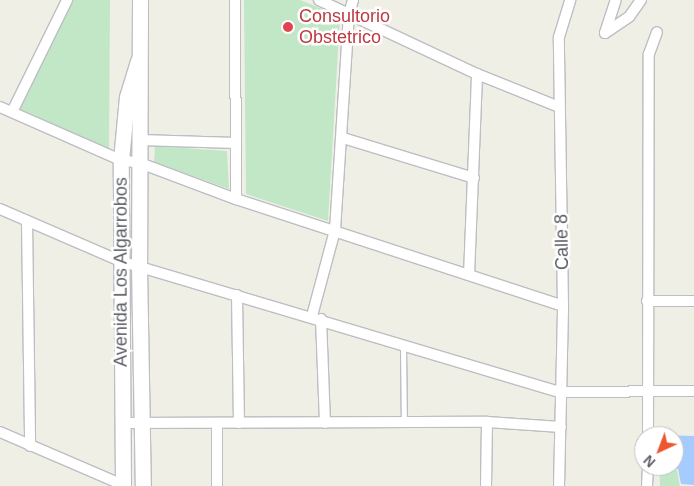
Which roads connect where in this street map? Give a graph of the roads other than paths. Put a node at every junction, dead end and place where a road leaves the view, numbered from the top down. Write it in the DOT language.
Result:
graph roads {
  1 [pos="67,0"];
  2 [pos="140,0"];
  3 [pos="235,0"];
  4 [pos="319,0"];
  5 [pos="353,0"];
  6 [pos="570,0"];
  7 [pos="616,0"];
  8 [pos="641,0"];
  9 [pos="349,14"];
  10 [pos="657,32"];
  11 [pos="139,60"];
  12 [pos="477,74"];
  13 [pos="0,107"];
  14 [pos="559,107"];
  15 [pos="12,112"];
  16 [pos="343,138"];
  17 [pos="140,140"];
  18 [pos="236,143"];
  19 [pos="120,160"];
  20 [pos="140,163"];
  21 [pos="474,178"];
  22 [pos="236,199"];
  23 [pos="0,209"];
  24 [pos="27,221"];
  25 [pos="335,230"];
  26 [pos="120,261"];
  27 [pos="139,265"];
  28 [pos="469,275"];
  29 [pos="236,295"];
  30 [pos="647,301"];
  31 [pos="694,301"];
  32 [pos="563,306"];
  33 [pos="317,318"];
  34 [pos="403,346"];
  35 [pos="648,391"];
  36 [pos="694,391"];
  37 [pos="559,392"];
  38 [pos="487,422"];
  39 [pos="122,423"];
  40 [pos="142,423"];
  41 [pos="217,423"];
  42 [pos="239,423"];
  43 [pos="325,423"];
  44 [pos="404,424"];
  45 [pos="648,426"];
  46 [pos="561,427"];
  47 [pos="0,432"];
  48 [pos="30,446"];
  49 [pos="122,485"];
  50 [pos="144,486"];
  51 [pos="217,486"];
  52 [pos="486,486"];
  53 [pos="559,486"];
  1 -- 15 [label="street"];
  2 -- 11 [label="street, Avenida Los Algarrobos"];
  3 -- 18 [label="street"];
  4 -- 9 [label="street"];
  5 -- 9 [label="street"];
  6 -- 14 [label="street, Calle 8"];
  7 -- 8 [label="street"];
  9 -- 12 [label="street"];
  9 -- 16 [label="street"];
  10 -- 30 [label="street"];
  11 -- 17 [label="street, Avenida Los Algarrobos"];
  11 -- 19 [label="street, Avenida Los Algarrobos"];
  12 -- 14 [label="street"];
  12 -- 21 [label="street"];
  13 -- 15 [label="street"];
  14 -- 32 [label="street, Calle 8"];
  15 -- 19 [label="street"];
  16 -- 21 [label="street"];
  16 -- 25 [label="street"];
  17 -- 18 [label="street"];
  17 -- 20 [label="street, Avenida Los Algarrobos"];
  18 -- 22 [label="street"];
  19 -- 20 [label="street"];
  19 -- 26 [label="street, Avenida Los Algarrobos"];
  20 -- 22 [label="street"];
  20 -- 27 [label="street, Avenida Los Algarrobos"];
  21 -- 28 [label="street"];
  22 -- 25 [label="street"];
  23 -- 24 [label="street"];
  24 -- 26 [label="street"];
  24 -- 48 [label="street"];
  25 -- 28 [label="street"];
  25 -- 33 [label="street"];
  26 -- 27 [label="street"];
  26 -- 39 [label="street, Avenida Los Algarrobos"];
  27 -- 29 [label="street"];
  27 -- 40 [label="street, Avenida Los Algarrobos"];
  28 -- 32 [label="street"];
  29 -- 33 [label="street"];
  29 -- 42 [label="street"];
  30 -- 31 [label="street"];
  30 -- 35 [label="street"];
  32 -- 37 [label="street, Calle 8"];
  33 -- 34 [label="street"];
  33 -- 43 [label="street"];
  34 -- 37 [label="street"];
  34 -- 44 [label="lane"];
  35 -- 36 [label="street"];
  35 -- 37 [label="street"];
  35 -- 45 [label="street"];
  37 -- 46 [label="street, Calle 8"];
  38 -- 44 [label="street"];
  38 -- 46 [label="street"];
  38 -- 52 [label="street"];
  39 -- 40 [label="street"];
  39 -- 49 [label="street, Avenida Los Algarrobos"];
  40 -- 41 [label="street"];
  40 -- 50 [label="street, Avenida Los Algarrobos"];
  41 -- 42 [label="street"];
  41 -- 51 [label="street"];
  42 -- 43 [label="street"];
  43 -- 44 [label="street"];
  46 -- 53 [label="street, Calle 8"];
  47 -- 48 [label="street"];
  48 -- 49 [label="street"];
}
